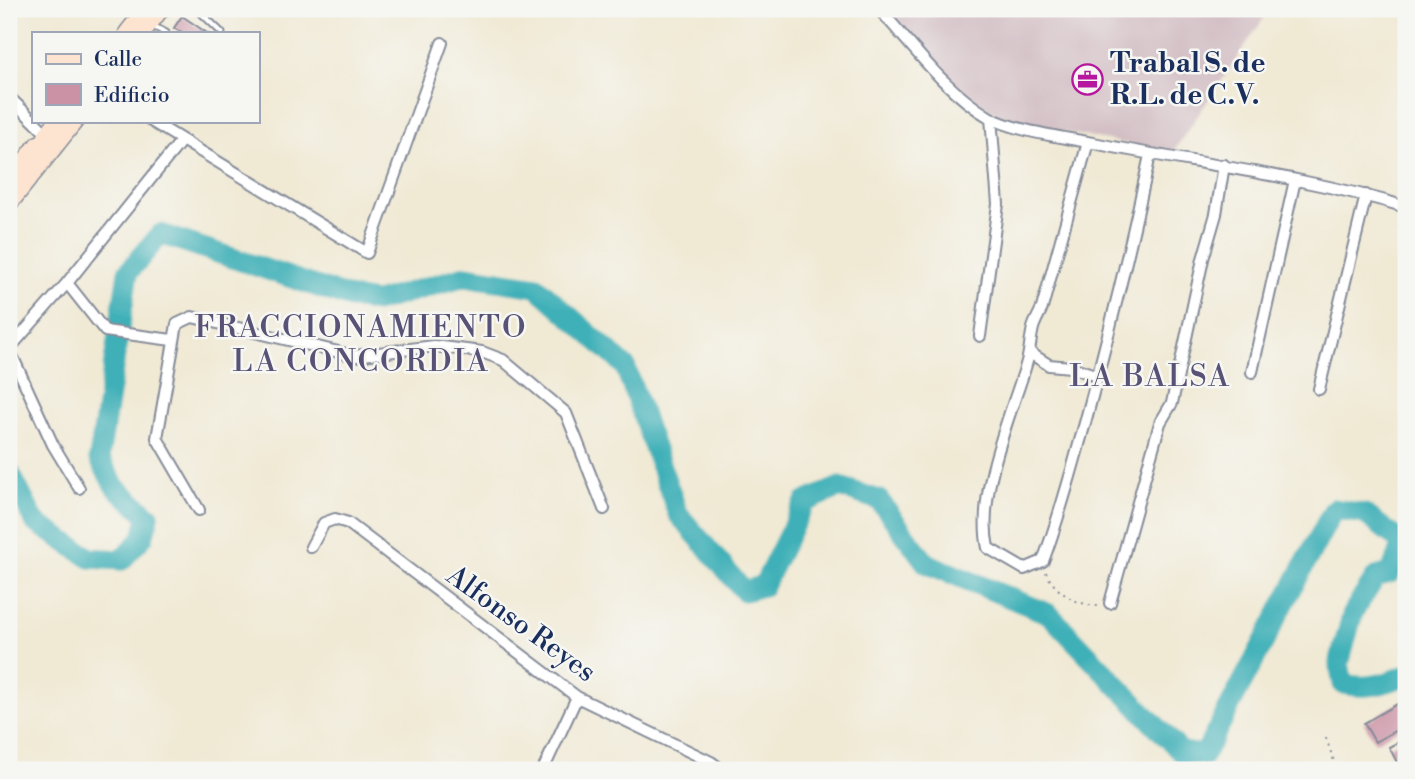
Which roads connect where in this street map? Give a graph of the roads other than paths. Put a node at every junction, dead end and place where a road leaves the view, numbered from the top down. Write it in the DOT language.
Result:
graph roads {
  1 [pos="161,9"];
  2 [pos="197,9"];
  3 [pos="879,9"];
  4 [pos="144,21"];
  5 [pos="128,32"];
  6 [pos="164,32"];
  7 [pos="221,32"];
  8 [pos="442,43"];
  9 [pos="9,97"];
  10 [pos="991,118"];
  11 [pos="32,119"];
  12 [pos="35,122"];
  13 [pos="56,122"];
  14 [pos="74,122"];
  15 [pos="152,122"];
  16 [pos="47,134"];
  17 [pos="181,141"];
  18 [pos="1088,142"];
  19 [pos="1150,155"];
  20 [pos="1224,165"];
  21 [pos="30,175"];
  22 [pos="1295,180"];
  23 [pos="9,181"];
  24 [pos="1366,195"];
  25 [pos="10,198"];
  26 [pos="1406,207"];
  27 [pos="66,283"];
  28 [pos="981,336"];
  29 [pos="172,340"];
  30 [pos="1030,353"];
  31 [pos="1252,372"];
  32 [pos="1098,376"];
  33 [pos="1319,388"];
  34 [pos="79,488"];
  35 [pos="604,509"];
  36 [pos="199,510"];
  37 [pos="312,547"];
  38 [pos="1110,603"];
  39 [pos="577,697"];
  40 [pos="543,770"];
  41 [pos="722,770"];
  1 -- 4 [label="main road"];
  2 -- 7 [label="lane"];
  3 -- 10 [label="street"];
  4 -- 5 [label="main road"];
  4 -- 6 [label="lane"];
  8 -- 17 [label="street"];
  9 -- 11 [label="street"];
  10 -- 18 [label="street"];
  10 -- 28 [label="street"];
  12 -- 16 [label="street"];
  13 -- 16 [label="main road"];
  14 -- 21 [label="main road"];
  15 -- 17 [label="street"];
  16 -- 21 [label="main road"];
  16 -- 23 [label="main road"];
  17 -- 27 [label="street"];
  18 -- 19 [label="street"];
  18 -- 30 [label="street"];
  19 -- 20 [label="street"];
  19 -- 32 [label="street"];
  20 -- 22 [label="street"];
  20 -- 38 [label="street"];
  21 -- 25 [label="main road"];
  22 -- 24 [label="street"];
  22 -- 31 [label="street"];
  24 -- 26 [label="street"];
  24 -- 33 [label="street"];
  27 -- 29 [label="street"];
  27 -- 34 [label="street"];
  29 -- 35 [label="street"];
  29 -- 36 [label="street"];
  30 -- 32 [label="street"];
  30 -- 32 [label="street"];
  37 -- 39 [label="street, Alfonso Reyes"];
  39 -- 40 [label="street"];
  39 -- 41 [label="street, Alfonso Reyes"];
}
